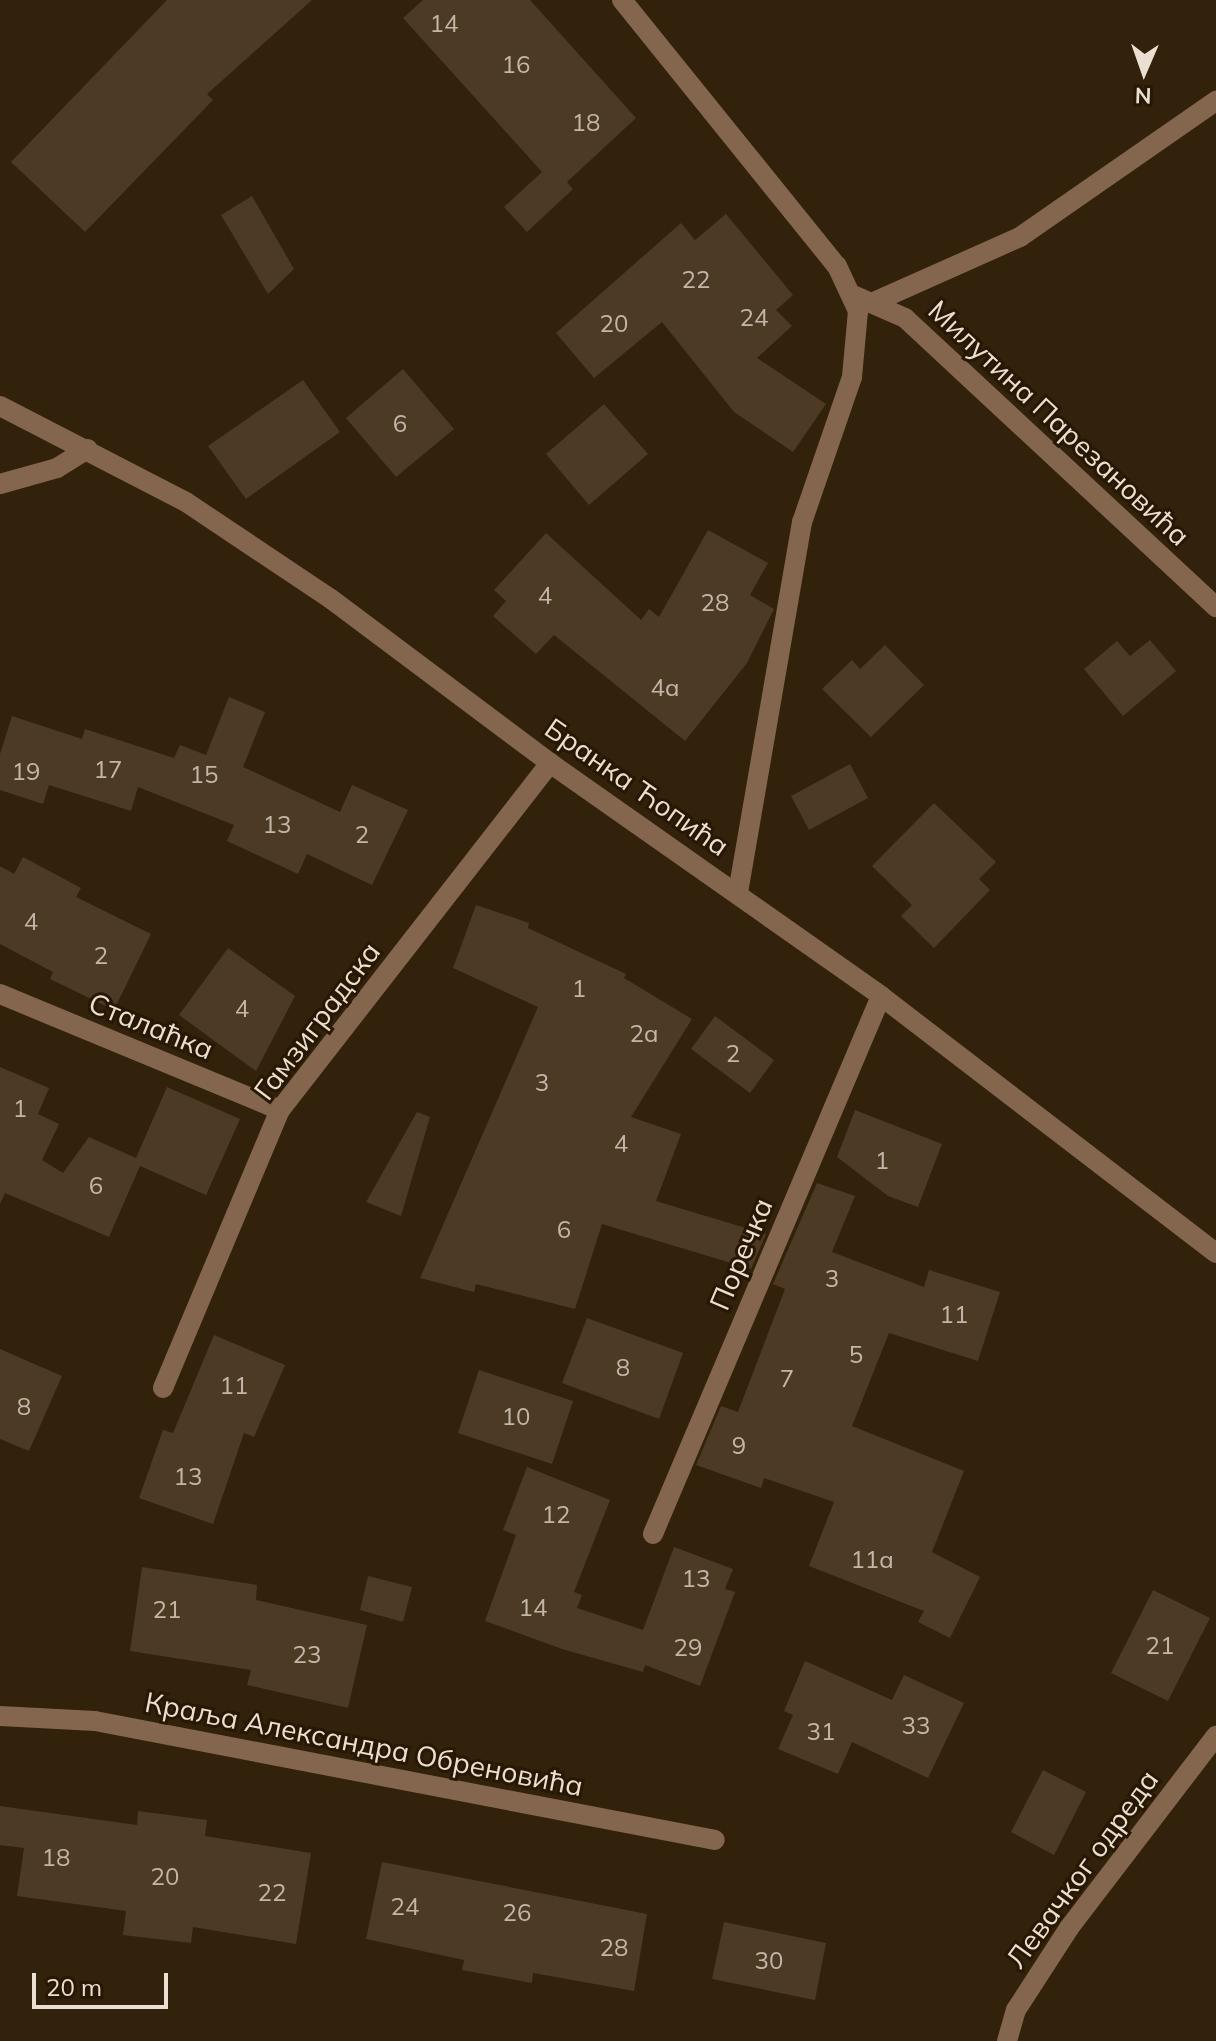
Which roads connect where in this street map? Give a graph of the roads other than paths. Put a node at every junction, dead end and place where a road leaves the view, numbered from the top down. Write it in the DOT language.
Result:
graph roads {
  1 [pos="622,0"];
  2 [pos="1216,101"];
  3 [pos="865,299"];
  4 [pos="0,406"];
  5 [pos="88,449"];
  6 [pos="0,484"];
  7 [pos="1216,607"];
  8 [pos="550,763"];
  9 [pos="738,892"];
  10 [pos="0,994"];
  11 [pos="881,996"];
  12 [pos="280,1110"];
  13 [pos="1216,1253"];
  14 [pos="163,1388"];
  15 [pos="653,1534"];
  16 [pos="0,1716"];
  17 [pos="1216,1736"];
  18 [pos="715,1840"];
  19 [pos="1007,2041"];
  1 -- 3 [label="street, Милутина Парезановића"];
  2 -- 3 [label="street"];
  3 -- 7 [label="street, Милутина Парезановића"];
  3 -- 9 [label="street"];
  4 -- 5 [label="street, Бранка Ћопића"];
  5 -- 6 [label="street"];
  5 -- 8 [label="street, Бранка Ћопића"];
  8 -- 9 [label="street, Бранка Ћопића"];
  8 -- 12 [label="street, Гамзиградска"];
  9 -- 11 [label="street, Бранка Ћопића"];
  10 -- 12 [label="street, Сталаћка"];
  11 -- 13 [label="street, Бранка Ћопића"];
  11 -- 15 [label="street, Поречка"];
  12 -- 14 [label="street, Гамзиградска"];
  16 -- 18 [label="street, Краља Александра Обреновића"];
  17 -- 19 [label="street, Левачког одреда"];
}
